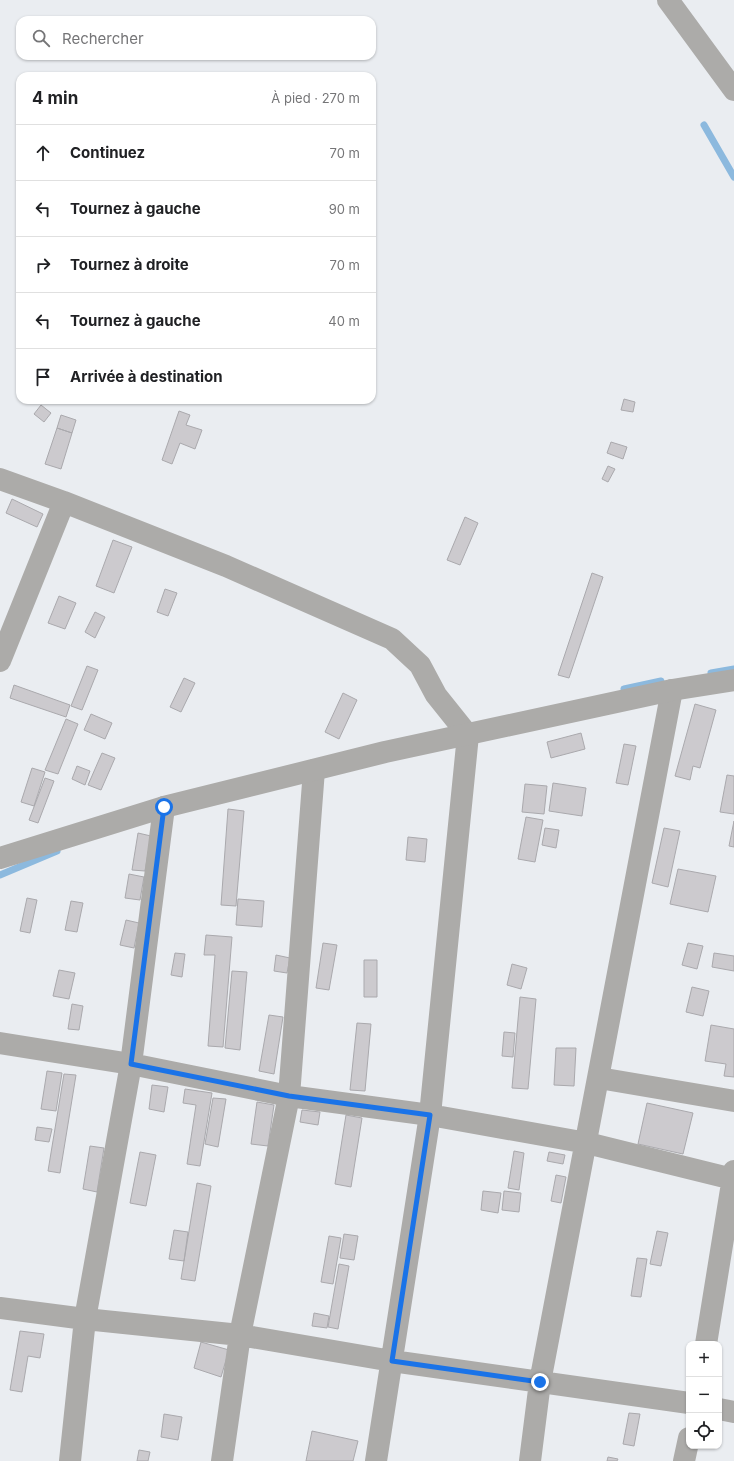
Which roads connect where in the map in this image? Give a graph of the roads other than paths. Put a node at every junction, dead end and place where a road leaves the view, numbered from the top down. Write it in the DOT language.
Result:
graph roads {
  1 [pos="668,0"];
  2 [pos="734,90"];
  3 [pos="0,480"];
  4 [pos="64,502"];
  5 [pos="0,661"];
  6 [pos="734,680"];
  7 [pos="672,690"];
  8 [pos="468,735"];
  9 [pos="314,770"];
  10 [pos="164,807"];
  11 [pos="0,858"];
  12 [pos="0,1043"];
  13 [pos="131,1064"];
  14 [pos="599,1078"];
  15 [pos="289,1096"];
  16 [pos="734,1102"];
  17 [pos="430,1115"];
  18 [pos="587,1143"];
  19 [pos="733,1175"];
  20 [pos="0,1308"];
  21 [pos="85,1319"];
  22 [pos="240,1335"];
  23 [pos="706,1341"];
  24 [pos="392,1361"];
  25 [pos="540,1382"];
  26 [pos="686,1403"];
  27 [pos="722,1410"];
  28 [pos="734,1412"];
  29 [pos="687,1449"];
  30 [pos="70,1461"];
  31 [pos="222,1461"];
  32 [pos="376,1461"];
  33 [pos="530,1461"];
  34 [pos="684,1461"];
  1 -- 2 [label="street"];
  3 -- 4 [label="street"];
  4 -- 5 [label="street"];
  4 -- 8 [label="street"];
  6 -- 7 [label="street"];
  7 -- 8 [label="street"];
  7 -- 14 [label="street"];
  8 -- 9 [label="street"];
  8 -- 17 [label="street"];
  9 -- 10 [label="street"];
  9 -- 15 [label="street"];
  10 -- 11 [label="street"];
  10 -- 13 [label="street"];
  12 -- 13 [label="street"];
  13 -- 15 [label="street"];
  13 -- 21 [label="street"];
  14 -- 16 [label="street"];
  14 -- 18 [label="street"];
  15 -- 17 [label="street"];
  15 -- 22 [label="street"];
  17 -- 18 [label="street"];
  17 -- 24 [label="street"];
  18 -- 19 [label="street"];
  18 -- 25 [label="street"];
  19 -- 23 [label="street"];
  20 -- 21 [label="street"];
  21 -- 22 [label="street"];
  21 -- 30 [label="street"];
  22 -- 24 [label="street"];
  22 -- 31 [label="street"];
  24 -- 25 [label="street"];
  24 -- 32 [label="street"];
  25 -- 26 [label="street"];
  25 -- 33 [label="street"];
  27 -- 28 [label="street"];
  29 -- 34 [label="street"];
}
